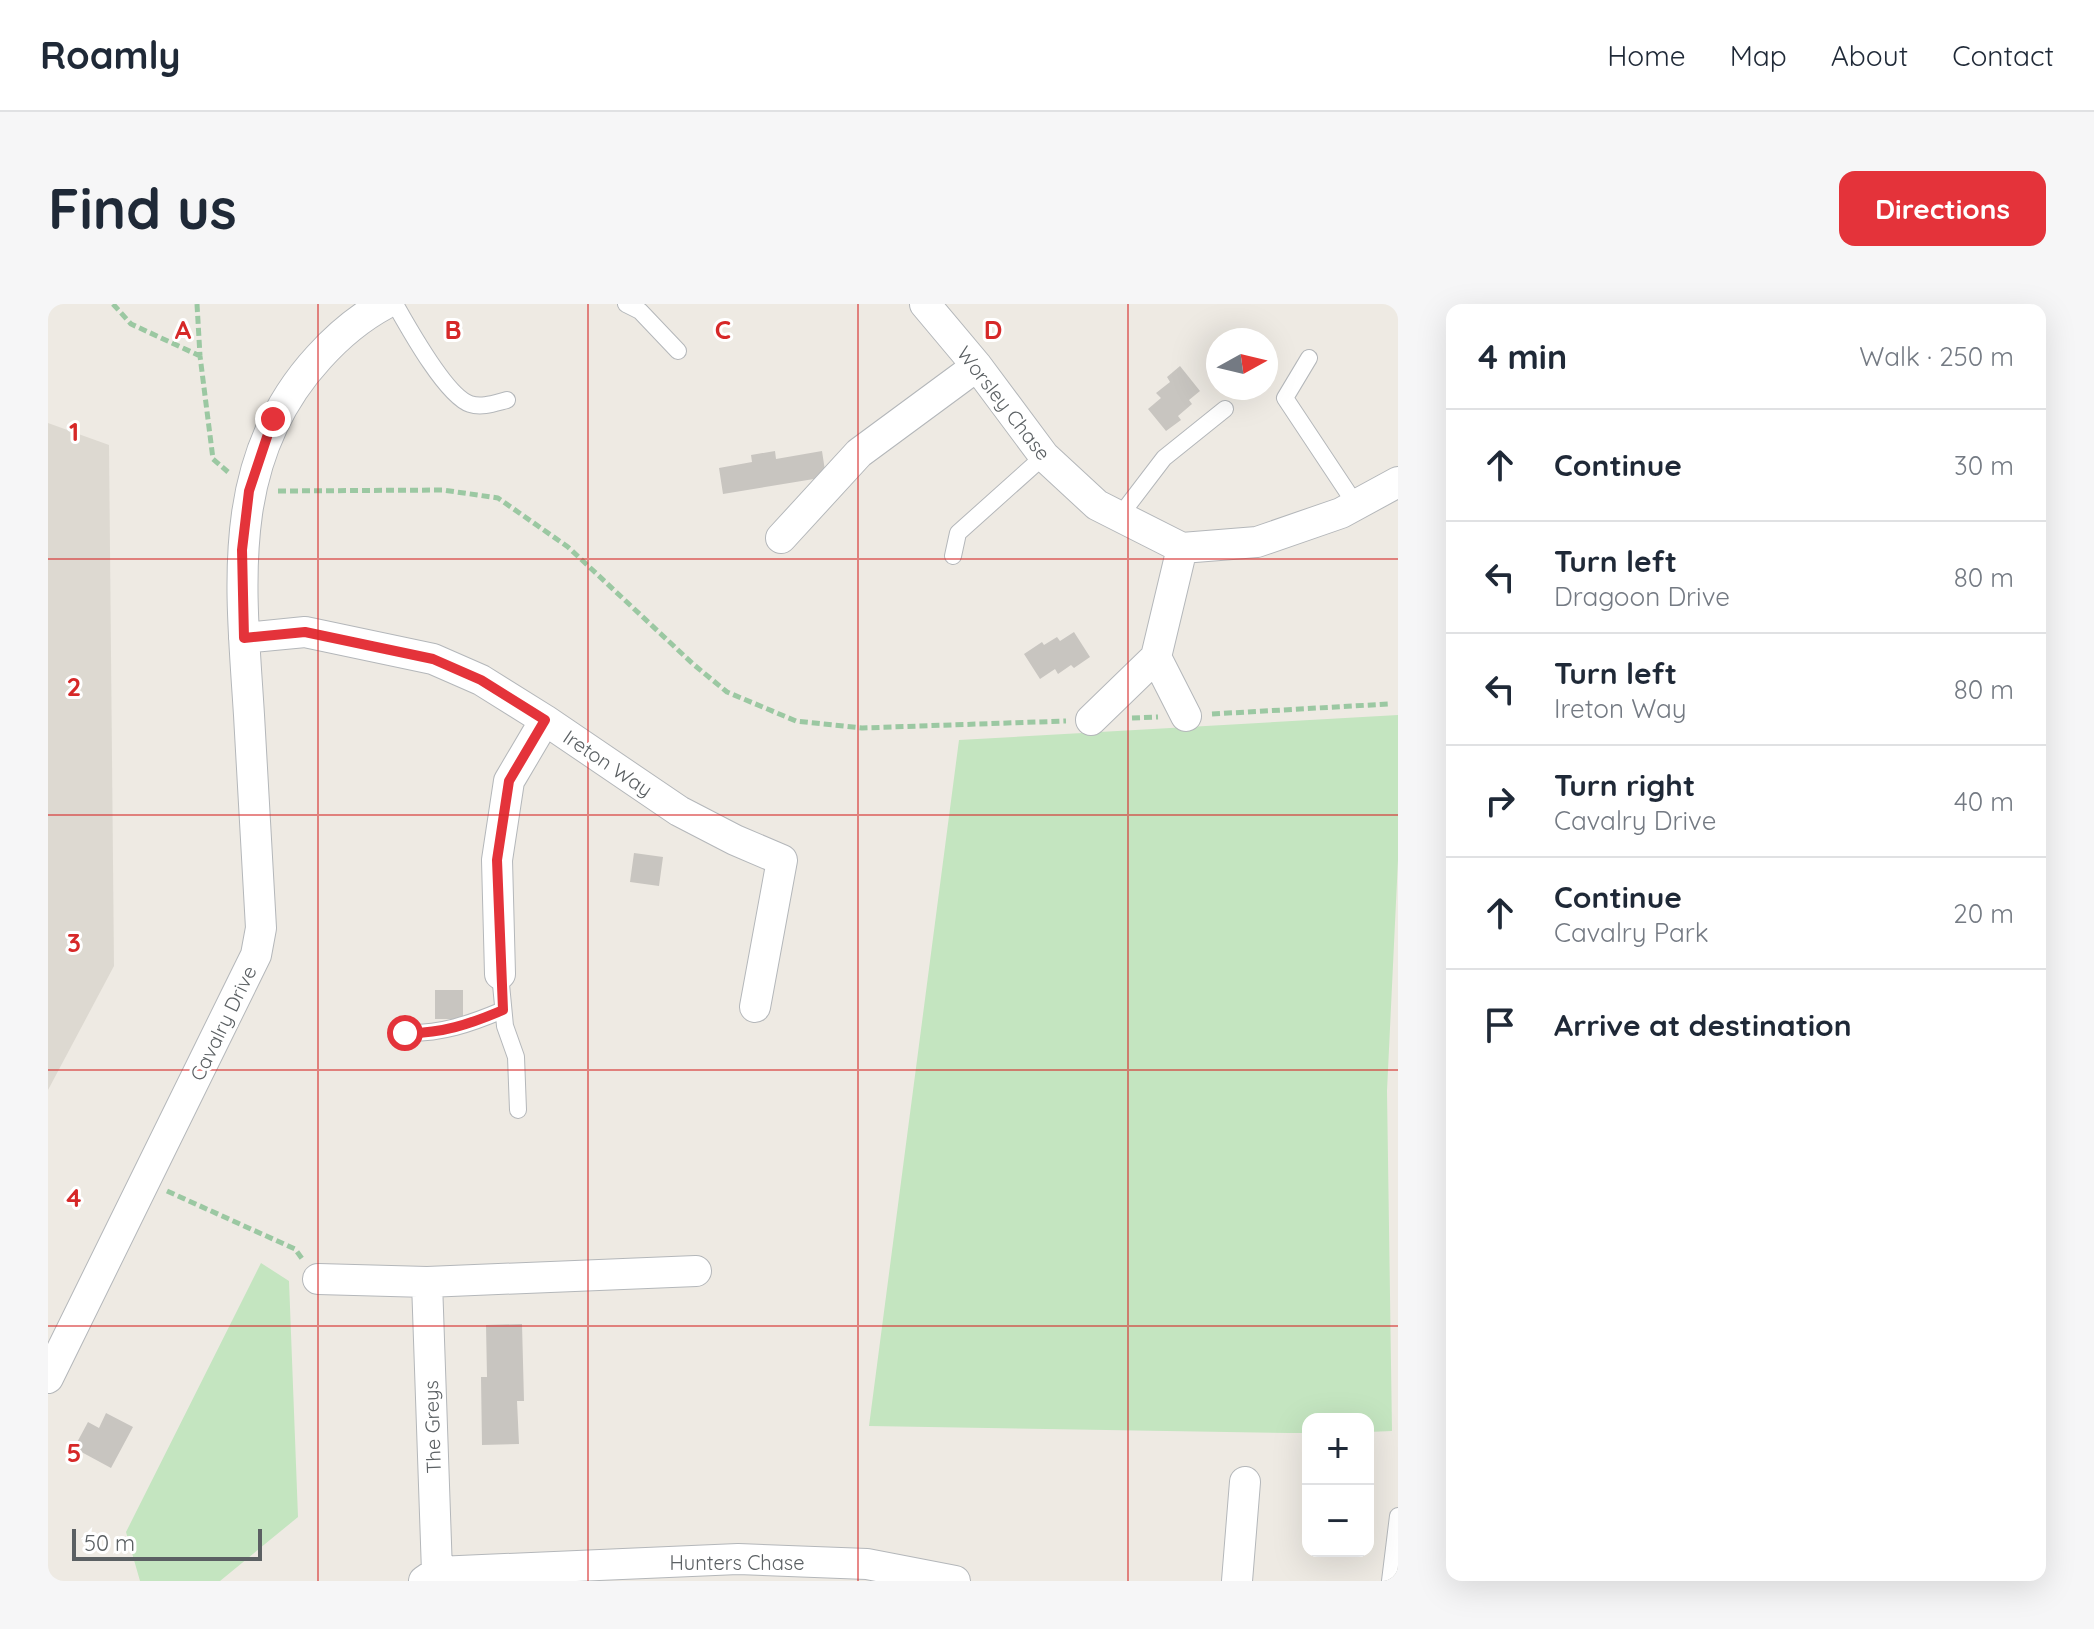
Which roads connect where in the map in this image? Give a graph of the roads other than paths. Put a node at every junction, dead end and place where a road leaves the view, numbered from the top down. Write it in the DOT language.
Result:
graph roads {
  1 [pos="385,304"];
  2 [pos="395,304"];
  3 [pos="626,304"];
  4 [pos="925,304"];
  5 [pos="678,351"];
  6 [pos="1309,358"];
  7 [pos="977,366"];
  8 [pos="507,400"];
  9 [pos="1225,409"];
  10 [pos="1044,456"];
  11 [pos="1398,482"];
  12 [pos="1356,505"];
  13 [pos="1119,517"];
  14 [pos="781,538"];
  15 [pos="1182,548"];
  16 [pos="953,556"];
  17 [pos="244,638"];
  18 [pos="1156,657"];
  19 [pos="1186,716"];
  20 [pos="545,720"];
  21 [pos="1091,720"];
  22 [pos="500,974"];
  23 [pos="755,1007"];
  24 [pos="503,1010"];
  25 [pos="405,1033"];
  26 [pos="518,1110"];
  27 [pos="696,1271"];
  28 [pos="318,1279"];
  29 [pos="427,1282"];
  30 [pos="48,1378"];
  31 [pos="1245,1482"];
  32 [pos="1398,1516"];
  33 [pos="431,1577"];
  34 [pos="955,1581"];
  35 [pos="1237,1581"];
  36 [pos="1390,1581"];
  1 -- 17 [label="street, Cavalry Drive"];
  2 -- 8 [label="lane"];
  3 -- 5 [label="lane"];
  4 -- 7 [label="street, Worsley Chase"];
  6 -- 12 [label="lane"];
  7 -- 10 [label="street, Worsley Chase"];
  7 -- 14 [label="street"];
  9 -- 13 [label="lane"];
  10 -- 13 [label="street, Worsley Chase"];
  10 -- 16 [label="lane"];
  11 -- 12 [label="street"];
  12 -- 15 [label="street"];
  13 -- 15 [label="street, Worsley Chase"];
  15 -- 18 [label="street"];
  17 -- 20 [label="street, Ireton Way"];
  17 -- 30 [label="street, Cavalry Drive"];
  18 -- 19 [label="street"];
  18 -- 21 [label="street"];
  20 -- 22 [label="street"];
  20 -- 23 [label="street, Ireton Way"];
  22 -- 24 [label="lane"];
  24 -- 25 [label="lane"];
  24 -- 26 [label="lane"];
  27 -- 29 [label="street"];
  28 -- 29 [label="street"];
  29 -- 33 [label="street, The Greys"];
  31 -- 35 [label="street"];
  32 -- 36 [label="lane"];
  33 -- 34 [label="street, Hunters Chase"];
}
